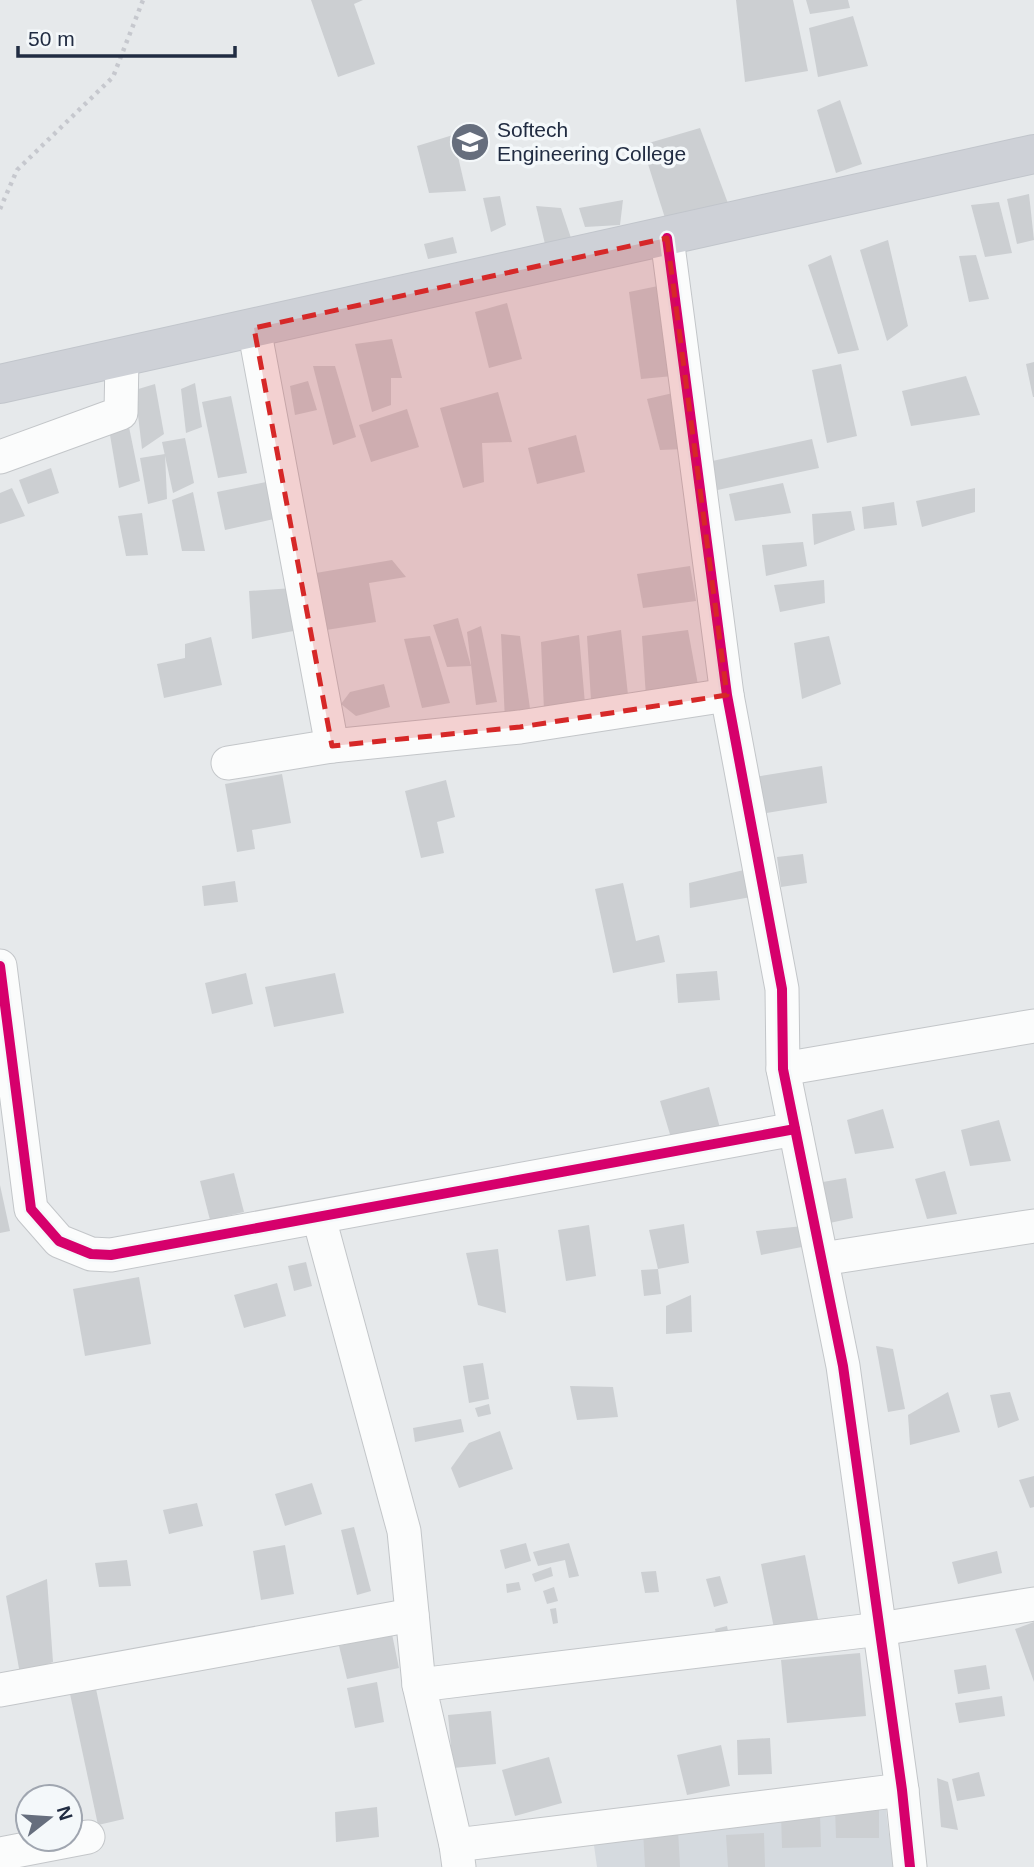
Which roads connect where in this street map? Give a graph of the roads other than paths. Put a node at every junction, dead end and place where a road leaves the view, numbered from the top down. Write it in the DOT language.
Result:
graph roads {
  1 [pos="1034,154"];
  2 [pos="667,238"];
  3 [pos="254,328"];
  4 [pos="122,357"];
  5 [pos="0,384"];
  6 [pos="0,457"];
  7 [pos="727,695"];
  8 [pos="332,746"];
  9 [pos="228,763"];
  10 [pos="0,966"];
  11 [pos="1034,1026"];
  12 [pos="783,1069"];
  13 [pos="795,1129"];
  14 [pos="319,1218"];
  15 [pos="1034,1226"];
  16 [pos="822,1259"];
  17 [pos="1034,1604"];
  18 [pos="412,1615"];
  19 [pos="880,1629"];
  20 [pos="419,1685"];
  21 [pos="0,1690"];
  22 [pos="902,1790"];
  23 [pos="88,1837"];
  24 [pos="0,1854"];
  25 [pos="458,1856"];
  26 [pos="910,1867"];
  1 -- 2 [label="main road"];
  2 -- 3 [label="main road"];
  2 -- 7 [label="street"];
  3 -- 4 [label="main road"];
  3 -- 8 [label="street"];
  4 -- 5 [label="main road"];
  4 -- 6 [label="street"];
  7 -- 8 [label="street"];
  7 -- 12 [label="street"];
  8 -- 9 [label="street"];
  10 -- 14 [label="street"];
  11 -- 12 [label="street"];
  12 -- 13 [label="street"];
  13 -- 14 [label="street"];
  13 -- 16 [label="street"];
  14 -- 18 [label="street"];
  15 -- 16 [label="street"];
  16 -- 19 [label="street"];
  17 -- 19 [label="street"];
  18 -- 20 [label="street"];
  18 -- 21 [label="street"];
  19 -- 20 [label="street"];
  19 -- 22 [label="street"];
  20 -- 25 [label="street"];
  22 -- 25 [label="street"];
  22 -- 26 [label="street"];
  23 -- 24 [label="street"];
}
